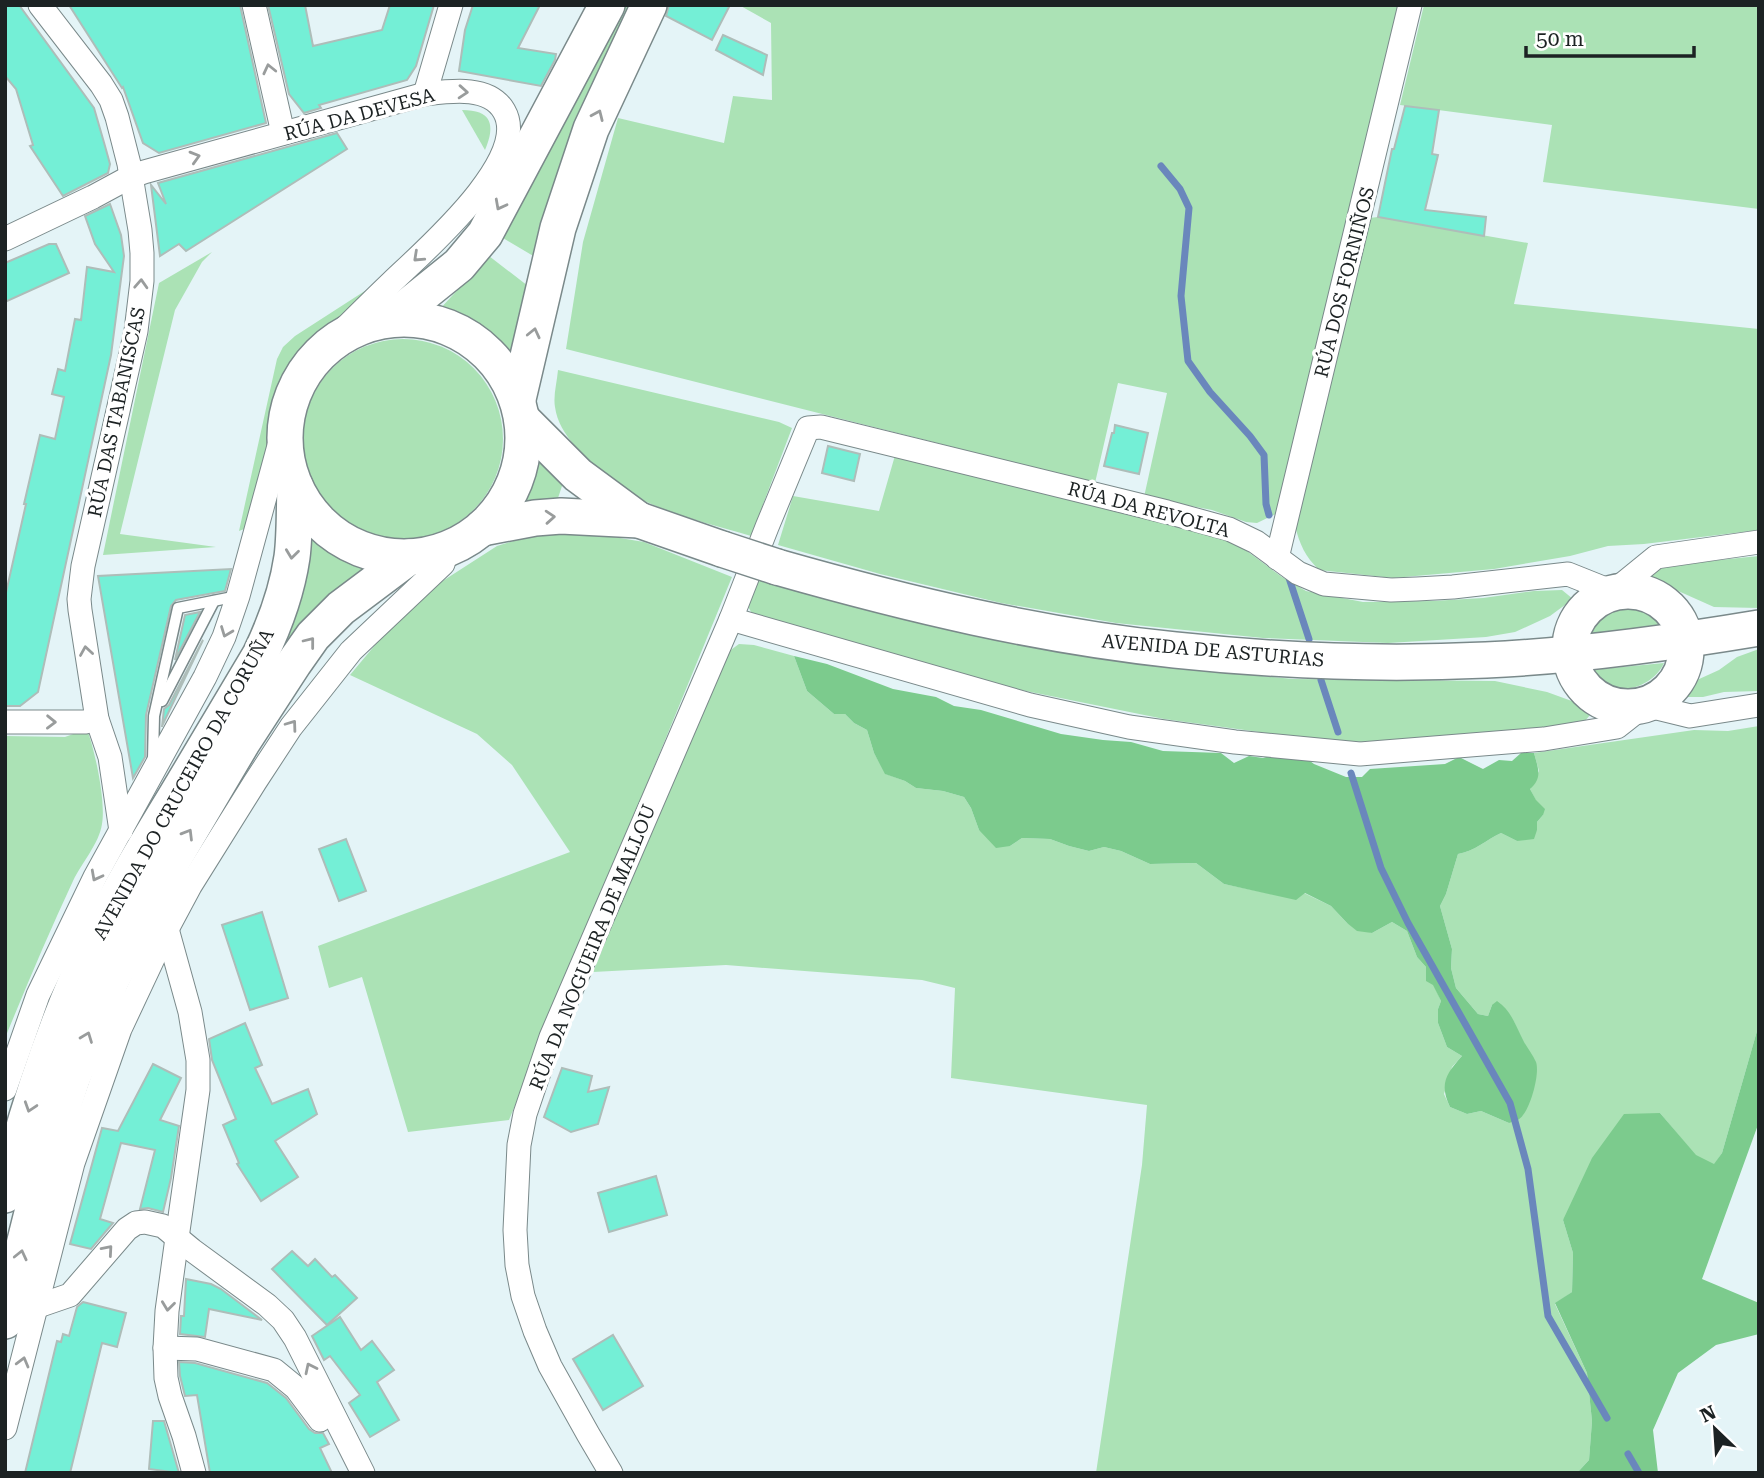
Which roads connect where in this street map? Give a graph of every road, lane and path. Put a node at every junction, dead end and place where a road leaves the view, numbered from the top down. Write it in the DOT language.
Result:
graph roads {
  1 [pos="40,5"];
  2 [pos="254,5"];
  3 [pos="451,5"];
  4 [pos="607,5"];
  5 [pos="649,5"];
  6 [pos="1410,5"];
  7 [pos="425,94"];
  8 [pos="283,133"];
  9 [pos="130,177"];
  10 [pos="5,239"];
  11 [pos="392,319"];
  12 [pos="327,346"];
  13 [pos="520,410"];
  14 [pos="286,420"];
  15 [pos="808,428"];
  16 [pos="295,486"];
  17 [pos="639,520"];
  18 [pos="482,528"];
  19 [pos="1759,542"];
  20 [pos="447,549"];
  21 [pos="409,557"];
  22 [pos="1277,558"];
  23 [pos="1613,592"];
  24 [pos="238,596"];
  25 [pos="214,601"];
  26 [pos="1583,613"];
  27 [pos="731,619"];
  28 [pos="1680,628"];
  29 [pos="1752,629"];
  30 [pos="1570,654"];
  31 [pos="1489,660"];
  32 [pos="1678,678"];
  33 [pos="1585,688"];
  34 [pos="1645,705"];
  35 [pos="1759,705"];
  36 [pos="154,716"];
  37 [pos="97,719"];
  38 [pos="5,722"];
  39 [pos="110,757"];
  40 [pos="153,771"];
  41 [pos="121,831"];
  42 [pos="167,929"];
  43 [pos="146,974"];
  44 [pos="185,996"];
  45 [pos="5,1090"];
  46 [pos="5,1195"];
  47 [pos="177,1238"];
  48 [pos="38,1306"];
  49 [pos="5,1321"];
  50 [pos="165,1348"];
  51 [pos="320,1420"];
  52 [pos="5,1428"];
  53 [pos="194,1473"];
  54 [pos="363,1473"];
  55 [pos="611,1473"];
  1 -- 9 [label="street, RÚA DAS TABANISCAS"];
  8 -- 2 [label="street, one-way"];
  3 -- 7 [label="street"];
  4 -- 11 [label="main road, one-way"];
  13 -- 5 [label="main road, one-way"];
  6 -- 22 [label="street, RÚA DOS FORNIÑOS"];
  7 -- 8 [label="street, RÚA DA DEVESA"];
  7 -- 12 [label="street, RÚA DA DEVESA, one-way"];
  9 -- 8 [label="street, RÚA DA DEVESA, one-way"];
  9 -- 10 [label="street, RÚA DA DEVESA"];
  37 -- 9 [label="street, RÚA DAS TABANISCAS, one-way"];
  11 -- 12 [label="main road"];
  11 -- 13 [label="main road"];
  12 -- 14 [label="main road"];
  13 -- 17 [label="main road, AVENIDA DE ASTURIAS"];
  13 -- 18 [label="main road"];
  14 -- 16 [label="main road"];
  14 -- 24 [label="street, AVENIDA DO CRUCEIRO DA CORUÑA"];
  15 -- 22 [label="street, RÚA DA REVOLTA"];
  15 -- 27 [label="street, RÚA DA NOGUEIRA DE MALLOU"];
  16 -- 21 [label="main road"];
  16 -- 46 [label="main road, AVENIDA DO CRUCEIRO DA CORUÑA, one-way"];
  18 -- 17 [label="main road, AVENIDA DE ASTURIAS, one-way"];
  17 -- 31 [label="main road, AVENIDA DE ASTURIAS, bridge"];
  18 -- 20 [label="main road"];
  19 -- 23 [label="street"];
  20 -- 21 [label="main road"];
  42 -- 20 [label="street, one-way"];
  49 -- 21 [label="main road, AVENIDA DO CRUCEIRO DA CORUÑA, one-way"];
  22 -- 23 [label="street, RÚA DA REVOLTA"];
  23 -- 26 [label="main road"];
  23 -- 28 [label="main road"];
  24 -- 25 [label="lane"];
  24 -- 40 [label="street, AVENIDA DO CRUCEIRO DA CORUÑA, one-way"];
  25 -- 36 [label="lane"];
  25 -- 36 [label="lane"];
  26 -- 30 [label="main road"];
  26 -- 31 [label="main road"];
  27 -- 34 [label="street"];
  27 -- 55 [label="street, RÚA DA NOGUEIRA DE MALLOU"];
  28 -- 29 [label="main road"];
  28 -- 30 [label="main road, AVENIDA DE ASTURIAS"];
  28 -- 32 [label="main road"];
  29 -- 32 [label="main road"];
  30 -- 31 [label="main road, AVENIDA DE ASTURIAS"];
  30 -- 33 [label="main road"];
  31 -- 33 [label="main road"];
  32 -- 34 [label="main road"];
  33 -- 34 [label="main road"];
  34 -- 35 [label="street"];
  36 -- 40 [label="lane"];
  38 -- 37 [label="street, one-way"];
  37 -- 39 [label="street, RÚA DAS TABANISCAS"];
  39 -- 40 [label="street"];
  39 -- 41 [label="street, RÚA DAS TABANISCAS"];
  40 -- 41 [label="street, AVENIDA DO CRUCEIRO DA CORUÑA"];
  41 -- 45 [label="street, AVENIDA DO CRUCEIRO DA CORUÑA, one-way"];
  42 -- 43 [label="street"];
  42 -- 44 [label="street"];
  43 -- 44 [label="street"];
  43 -- 48 [label="street"];
  44 -- 47 [label="street"];
  48 -- 47 [label="street, one-way"];
  47 -- 50 [label="street, one-way"];
  54 -- 47 [label="street, one-way"];
  52 -- 48 [label="street, one-way"];
  50 -- 51 [label="street"];
  50 -- 53 [label="street"];
}
